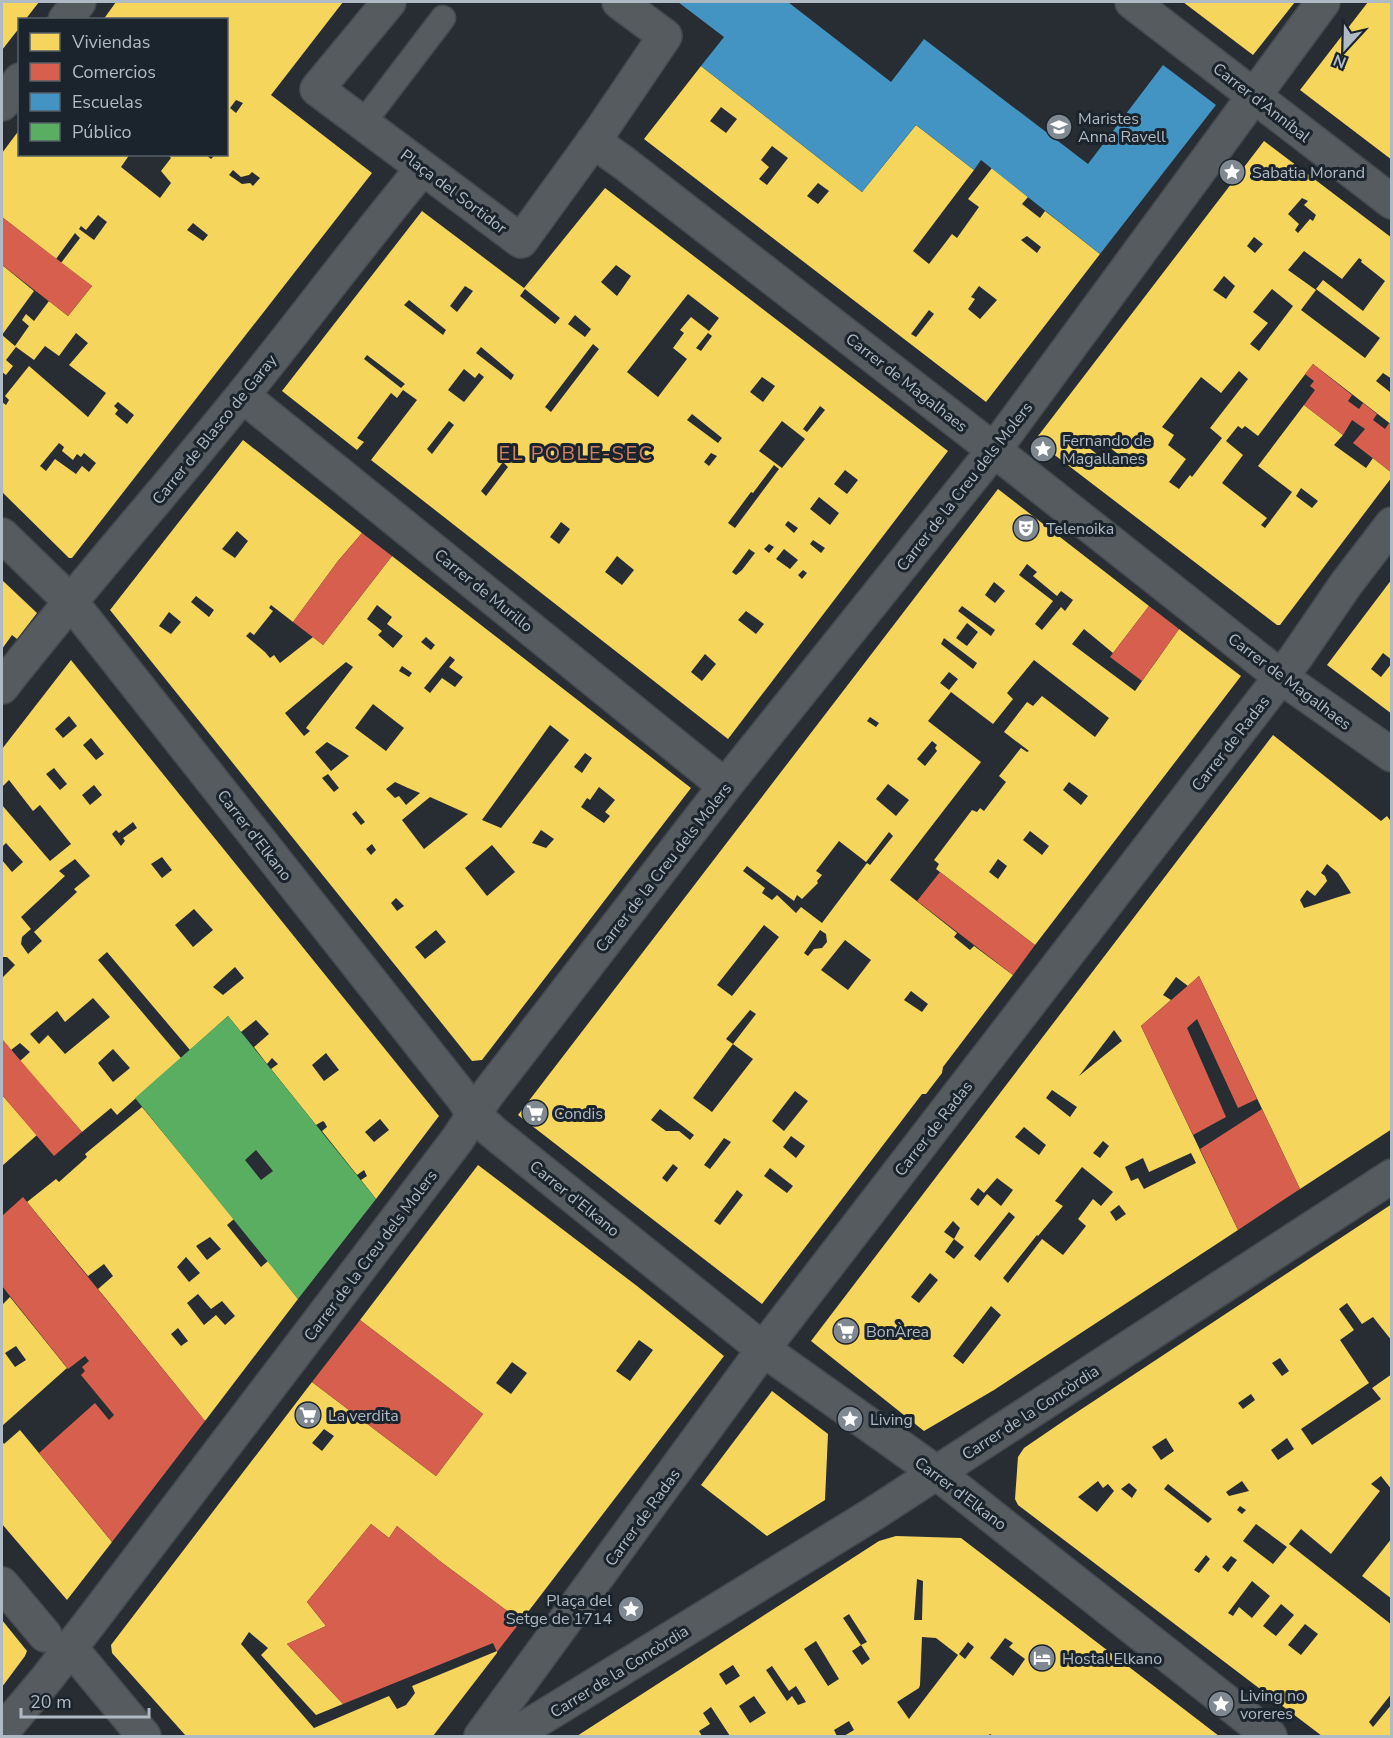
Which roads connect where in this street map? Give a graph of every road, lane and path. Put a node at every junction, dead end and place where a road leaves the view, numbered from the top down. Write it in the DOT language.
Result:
graph roads {
  1 [pos="79,2"];
  2 [pos="389,2"];
  3 [pos="619,2"];
  4 [pos="1132,2"];
  5 [pos="1323,2"];
  6 [pos="67,18"];
  7 [pos="443,18"];
  8 [pos="18,83"];
  9 [pos="1254,96"];
  10 [pos="2,104"];
  11 [pos="363,123"];
  12 [pos="593,141"];
  13 [pos="423,168"];
  14 [pos="1392,202"];
  15 [pos="243,396"];
  16 [pos="994,450"];
  17 [pos="1392,524"];
  18 [pos="2,535"];
  19 [pos="71,602"];
  20 [pos="1281,677"];
  21 [pos="2,687"];
  22 [pos="1392,755"];
  23 [pos="725,786"];
  24 [pos="474,1114"];
  25 [pos="1392,1176"];
  26 [pos="764,1350"];
  27 [pos="938,1473"];
  28 [pos="2,1584"];
  29 [pos="45,1635"];
  30 [pos="80,1659"];
  31 [pos="2,1732"];
  32 [pos="144,1737"];
  33 [pos="481,1737"];
  34 [pos="512,1737"];
  35 [pos="1270,1737"];
  1 -- 6 [label="street"];
  2 -- 11 [label="street, Plaça del Sortidor"];
  3 -- 12 [label="street, Plaça del Sortidor"];
  4 -- 9 [label="street, Carrer d'Anníbal"];
  5 -- 9 [label="street, Carrer de la Creu dels Molers"];
  7 -- 11 [label="lane"];
  8 -- 10 [label="street"];
  9 -- 14 [label="street, Carrer d'Anníbal"];
  9 -- 16 [label="street, Carrer de la Creu dels Molers"];
  11 -- 13 [label="street, Plaça del Sortidor"];
  12 -- 13 [label="street, Plaça del Sortidor"];
  12 -- 16 [label="street, Carrer de Magalhaes"];
  13 -- 15 [label="street, Carrer de Blasco de Garay"];
  15 -- 19 [label="street, Carrer de Blasco de Garay"];
  15 -- 23 [label="street, Carrer de Murillo"];
  16 -- 20 [label="street, Carrer de Magalhaes"];
  16 -- 23 [label="street, Carrer de la Creu dels Molers"];
  17 -- 20 [label="street, Carrer de Radas"];
  18 -- 19 [label="street, Carrer d'Elkano"];
  19 -- 21 [label="street, Carrer de Blasco de Garay"];
  19 -- 24 [label="street, Carrer d'Elkano"];
  20 -- 22 [label="street, Carrer de Magalhaes"];
  20 -- 26 [label="street, Carrer de Radas"];
  23 -- 24 [label="street, Carrer de la Creu dels Molers"];
  24 -- 26 [label="street, Carrer d'Elkano"];
  24 -- 31 [label="street, Carrer de la Creu dels Molers"];
  25 -- 27 [label="street, Carrer de la Concòrdia"];
  26 -- 27 [label="street, Carrer d'Elkano"];
  26 -- 33 [label="street, Carrer de Radas"];
  27 -- 34 [label="street, Carrer de la Concòrdia"];
  27 -- 35 [label="street, Carrer d'Elkano"];
  28 -- 29 [label="street"];
  30 -- 32 [label="street"];
}
